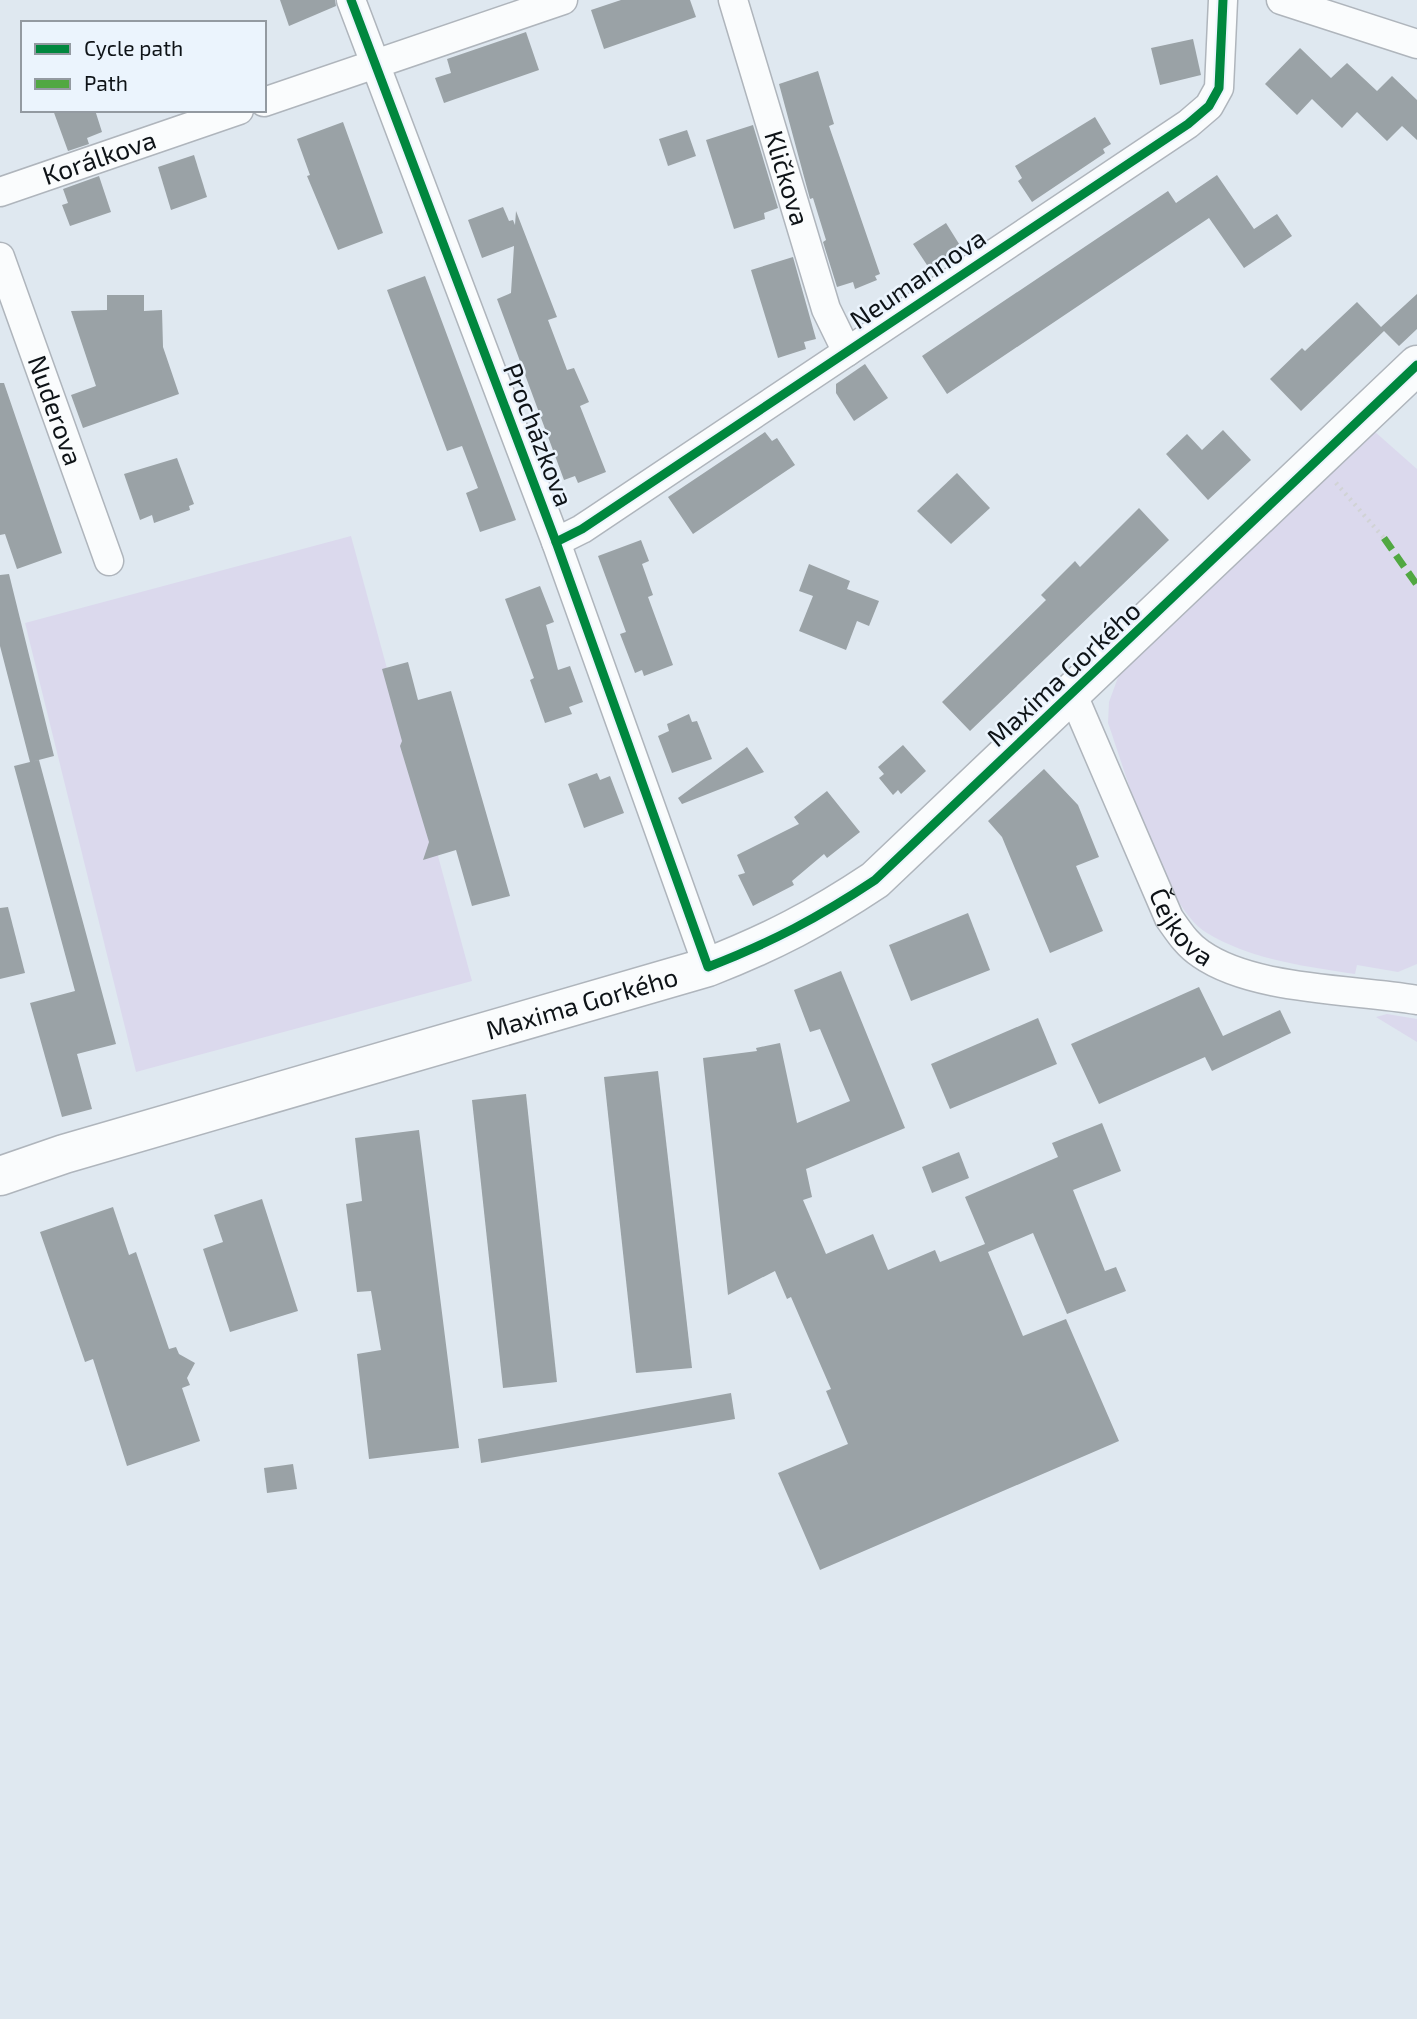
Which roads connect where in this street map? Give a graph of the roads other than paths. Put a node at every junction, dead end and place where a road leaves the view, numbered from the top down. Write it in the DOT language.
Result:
graph roads {
  1 [pos="351,0"];
  2 [pos="563,0"];
  3 [pos="733,0"];
  4 [pos="1223,0"];
  5 [pos="1281,0"];
  6 [pos="1417,44"];
  7 [pos="373,65"];
  8 [pos="266,101"];
  9 [pos="233,112"];
  10 [pos="0,192"];
  11 [pos="0,257"];
  12 [pos="847,352"];
  13 [pos="1417,365"];
  14 [pos="556,542"];
  15 [pos="109,561"];
  16 [pos="1073,695"];
  17 [pos="708,967"];
  18 [pos="1417,1000"];
  19 [pos="0,1176"];
  1 -- 7 [label="street, Procházkova"];
  2 -- 7 [label="street"];
  3 -- 12 [label="street, Kličkova"];
  4 -- 12 [label="street, Neumannova"];
  5 -- 6 [label="street"];
  7 -- 8 [label="street"];
  7 -- 14 [label="street, Procházkova"];
  9 -- 10 [label="street, Korálkova"];
  11 -- 15 [label="street, Nuderova"];
  12 -- 14 [label="street, Neumannova"];
  13 -- 16 [label="street, Maxima Gorkého"];
  14 -- 17 [label="street, Procházkova"];
  16 -- 17 [label="street, Maxima Gorkého"];
  16 -- 18 [label="street, Čejkova"];
  17 -- 19 [label="street, Maxima Gorkého"];
}
